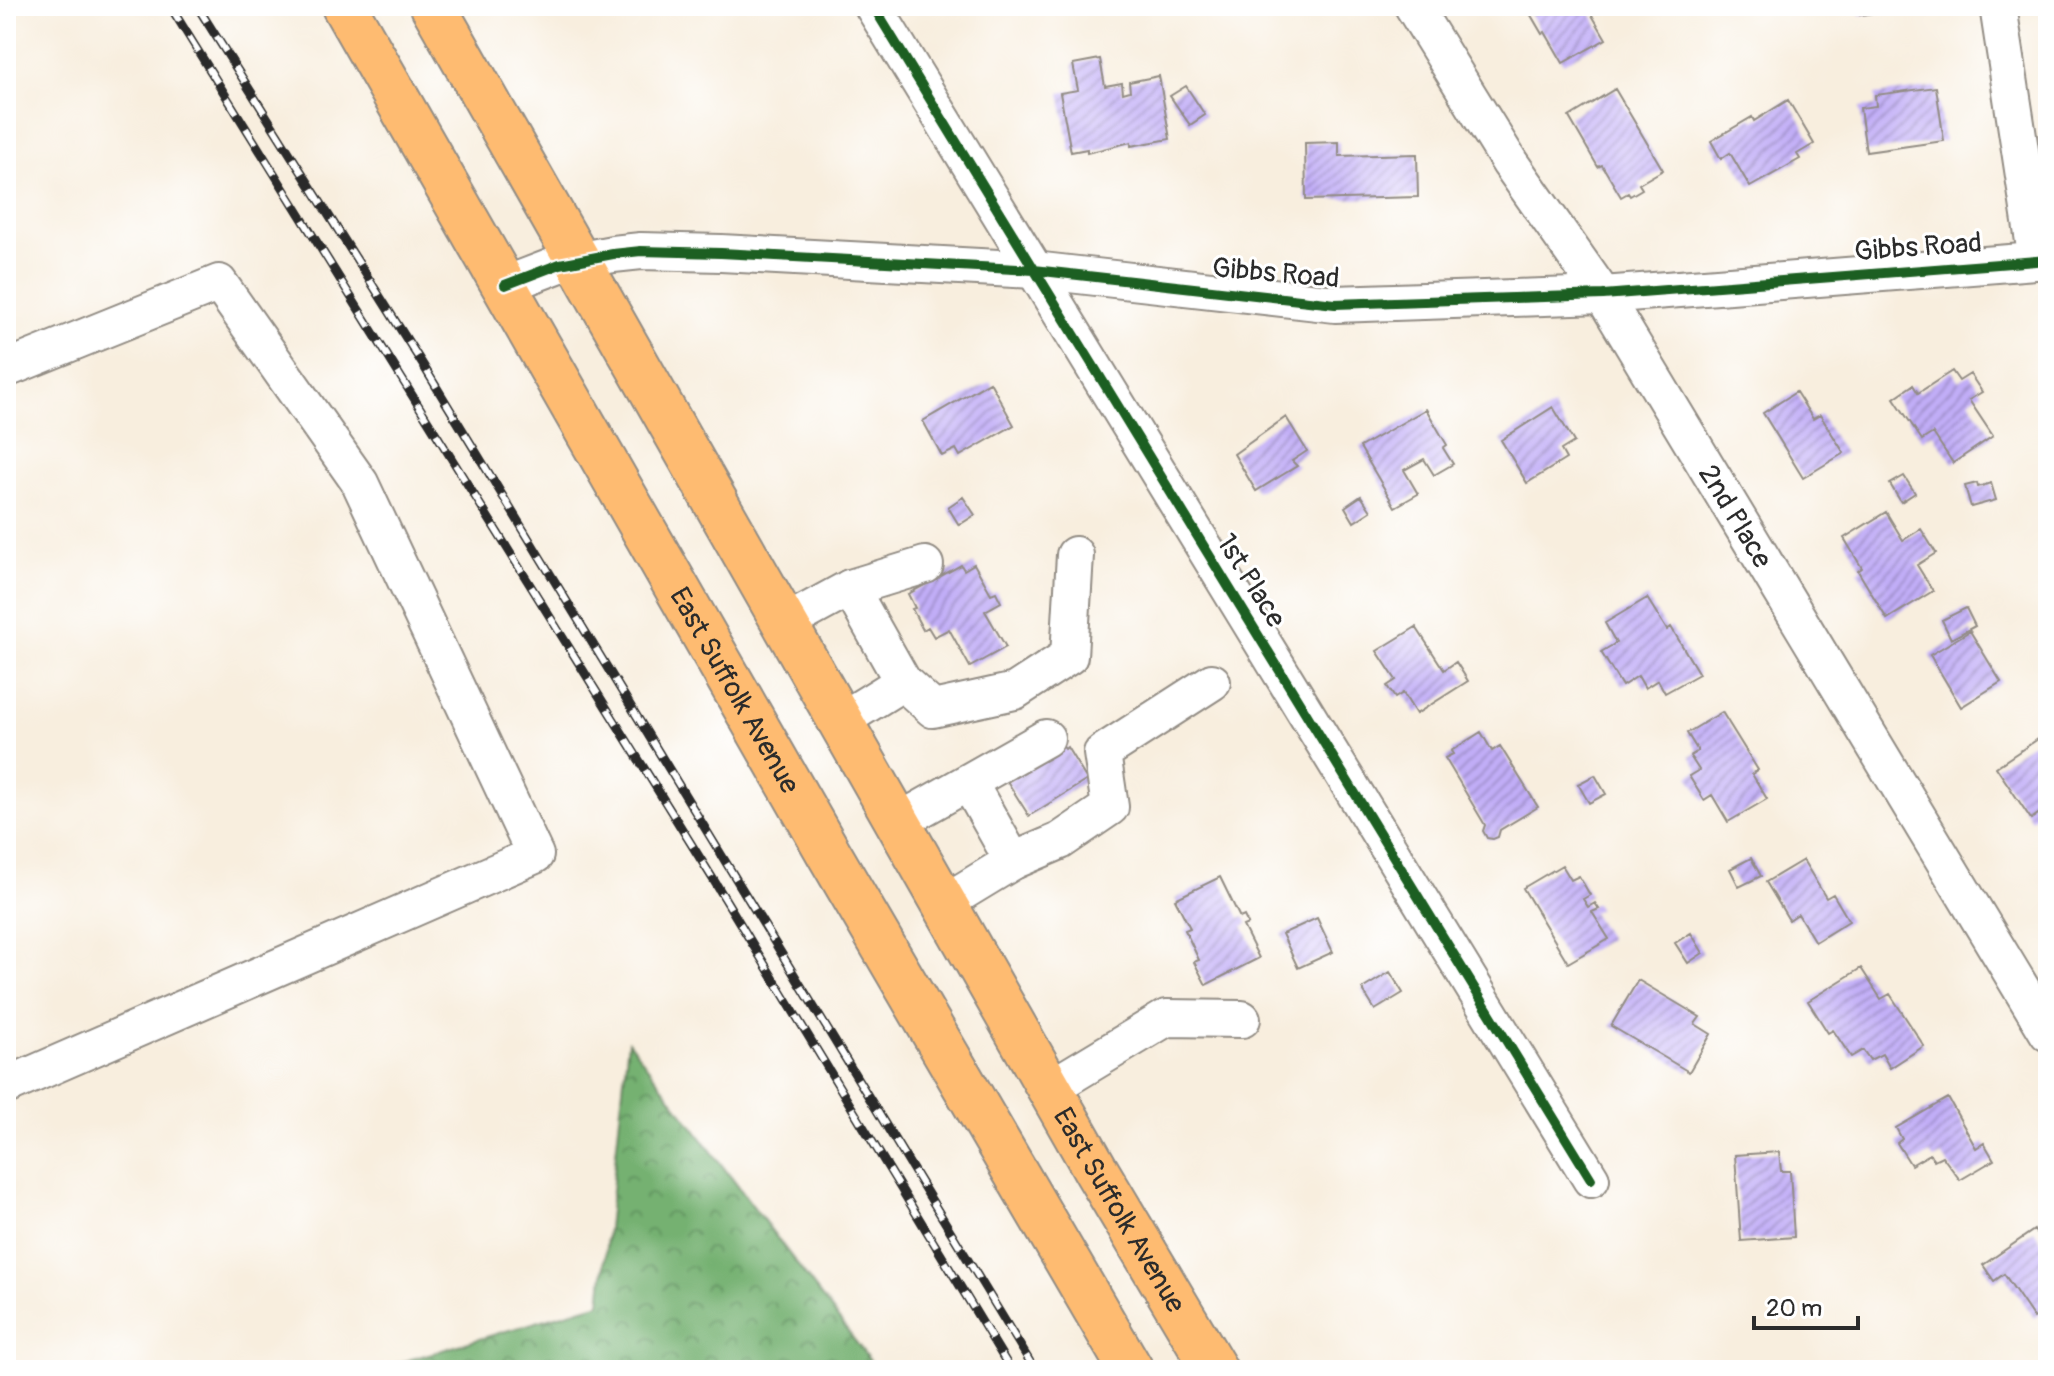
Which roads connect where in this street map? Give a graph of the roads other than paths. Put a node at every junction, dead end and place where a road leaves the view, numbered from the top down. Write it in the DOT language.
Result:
graph roads {
  1 [pos="344,6"];
  2 [pos="433,6"];
  3 [pos="873,6"];
  4 [pos="1413,6"];
  5 [pos="1998,6"];
  6 [pos="578,260"];
  7 [pos="2042,260"];
  8 [pos="1034,270"];
  9 [pos="505,285"];
  10 [pos="1603,295"];
  11 [pos="6,369"];
  12 [pos="1075,555"];
  13 [pos="925,565"];
  14 [pos="850,588"];
  15 [pos="784,624"];
  16 [pos="903,682"];
  17 [pos="1212,682"];
  18 [pos="840,721"];
  19 [pos="1046,738"];
  20 [pos="969,783"];
  21 [pos="898,822"];
  22 [pos="1013,861"];
  23 [pos="944,903"];
  24 [pos="1242,1019"];
  25 [pos="2048,1033"];
  26 [pos="6,1086"];
  27 [pos="1050,1088"];
  28 [pos="1591,1179"];
  29 [pos="1131,1370"];
  30 [pos="1215,1370"];
  1 -- 9 [label="main road, East Suffolk Avenue"];
  2 -- 6 [label="main road, East Suffolk Avenue"];
  3 -- 8 [label="street, 1st Place"];
  4 -- 10 [label="street, 2nd Place"];
  5 -- 7 [label="street"];
  6 -- 8 [label="street, Gibbs Road"];
  6 -- 9 [label="street, Gibbs Road"];
  6 -- 15 [label="main road, East Suffolk Avenue"];
  7 -- 10 [label="street, Gibbs Road"];
  8 -- 10 [label="street, Gibbs Road"];
  8 -- 28 [label="street, 1st Place"];
  9 -- 29 [label="main road, East Suffolk Avenue"];
  10 -- 25 [label="street, 2nd Place"];
  11 -- 26 [label="street"];
  12 -- 16 [label="street"];
  13 -- 14 [label="street"];
  14 -- 15 [label="street"];
  14 -- 16 [label="street"];
  15 -- 18 [label="main road, East Suffolk Avenue"];
  16 -- 18 [label="street"];
  17 -- 22 [label="street"];
  18 -- 21 [label="main road, East Suffolk Avenue"];
  19 -- 20 [label="street"];
  20 -- 21 [label="street"];
  20 -- 22 [label="street"];
  21 -- 23 [label="main road, East Suffolk Avenue"];
  22 -- 23 [label="street"];
  23 -- 27 [label="main road, East Suffolk Avenue"];
  24 -- 27 [label="street"];
  27 -- 30 [label="main road, East Suffolk Avenue"];
}
